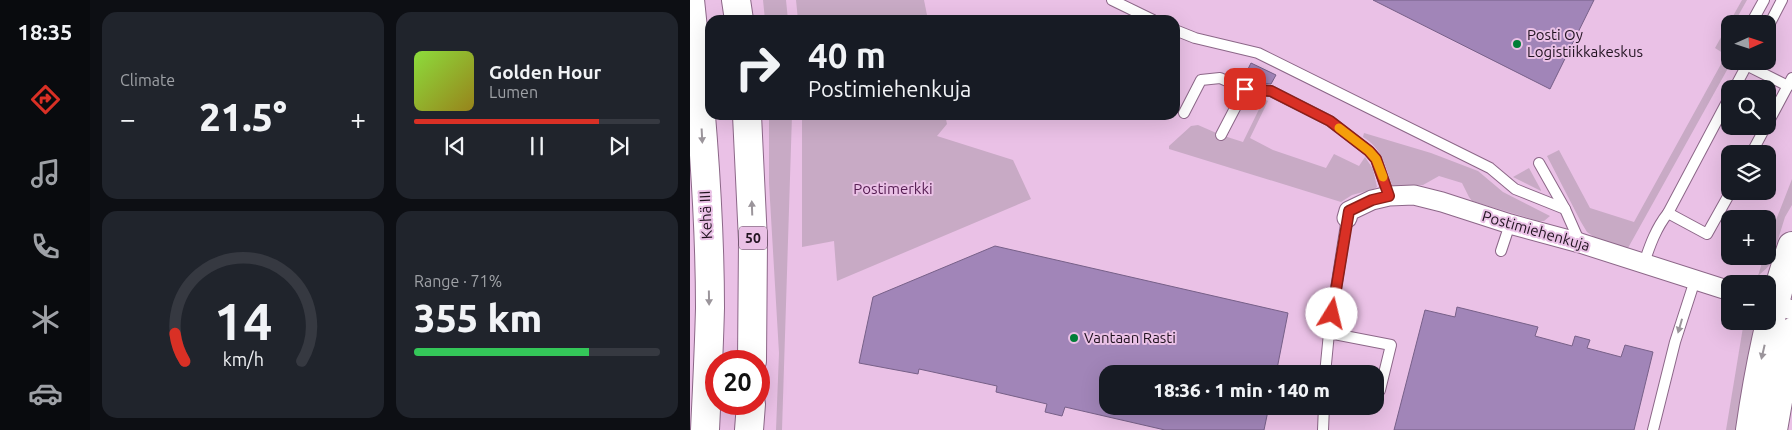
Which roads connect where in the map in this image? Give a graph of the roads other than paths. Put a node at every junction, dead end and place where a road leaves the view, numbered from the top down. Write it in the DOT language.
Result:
graph roads {
  1 [pos="690,0"];
  2 [pos="736,0"];
  3 [pos="1112,0"];
  4 [pos="1764,0"];
  5 [pos="1782,0"];
  6 [pos="738,15"];
  7 [pos="1143,15"];
  8 [pos="1756,15"];
  9 [pos="1774,15"];
  10 [pos="1180,32"];
  11 [pos="1763,70"];
  12 [pos="1790,82"];
  13 [pos="1245,89"];
  14 [pos="1776,108"];
  15 [pos="1184,113"];
  16 [pos="1721,113"];
  17 [pos="747,120"];
  18 [pos="1222,136"];
  19 [pos="1539,163"];
  20 [pos="1389,196"];
  21 [pos="1725,200"];
  22 [pos="1565,209"];
  23 [pos="1668,213"];
  24 [pos="1347,218"];
  25 [pos="1510,224"];
  26 [pos="1580,243"];
  27 [pos="1792,246"];
  28 [pos="1501,251"];
  29 [pos="1644,263"];
  30 [pos="1695,280"];
  31 [pos="1721,288"];
  32 [pos="1778,306"];
  33 [pos="1792,332"];
  34 [pos="1329,333"];
  35 [pos="752,350"];
  36 [pos="1326,365"];
  37 [pos="1384,373"];
  38 [pos="750,415"];
  39 [pos="1324,415"];
  40 [pos="706,430"];
  41 [pos="749,430"];
  42 [pos="1323,430"];
  43 [pos="1653,430"];
  44 [pos="1750,430"];
  45 [pos="1773,430"];
  1 -- 40 [label="main road, Kehä III, one-way"];
  2 -- 6 [label="main road"];
  3 -- 7 [label="lane"];
  4 -- 8 [label="lane"];
  5 -- 9 [label="lane"];
  10 -- 22 [label="lane"];
  11 -- 12 [label="lane"];
  12 -- 14 [label="lane"];
  13 -- 15 [label="lane"];
  13 -- 18 [label="lane"];
  13 -- 20 [label="lane"];
  16 -- 23 [label="lane"];
  35 -- 17 [label="main road, 50, one-way"];
  19 -- 22 [label="lane"];
  20 -- 24 [label="street, Postimiehenkuja"];
  20 -- 25 [label="street, Postimiehenkuja"];
  21 -- 23 [label="lane"];
  22 -- 26 [label="lane"];
  23 -- 29 [label="lane"];
  24 -- 34 [label="lane"];
  25 -- 26 [label="street, Postimiehenkuja"];
  25 -- 28 [label="lane"];
  26 -- 29 [label="street, Postimiehenkuja"];
  27 -- 32 [label="main road"];
  29 -- 30 [label="street, Postimiehenkuja"];
  30 -- 31 [label="street, Postimiehenkuja"];
  30 -- 43 [label="lane, one-way"];
  32 -- 44 [label="main road, one-way"];
  33 -- 45 [label="main road"];
  34 -- 36 [label="lane"];
  34 -- 37 [label="lane"];
  38 -- 41 [label="main road"];
  39 -- 42 [label="lane"];
}
